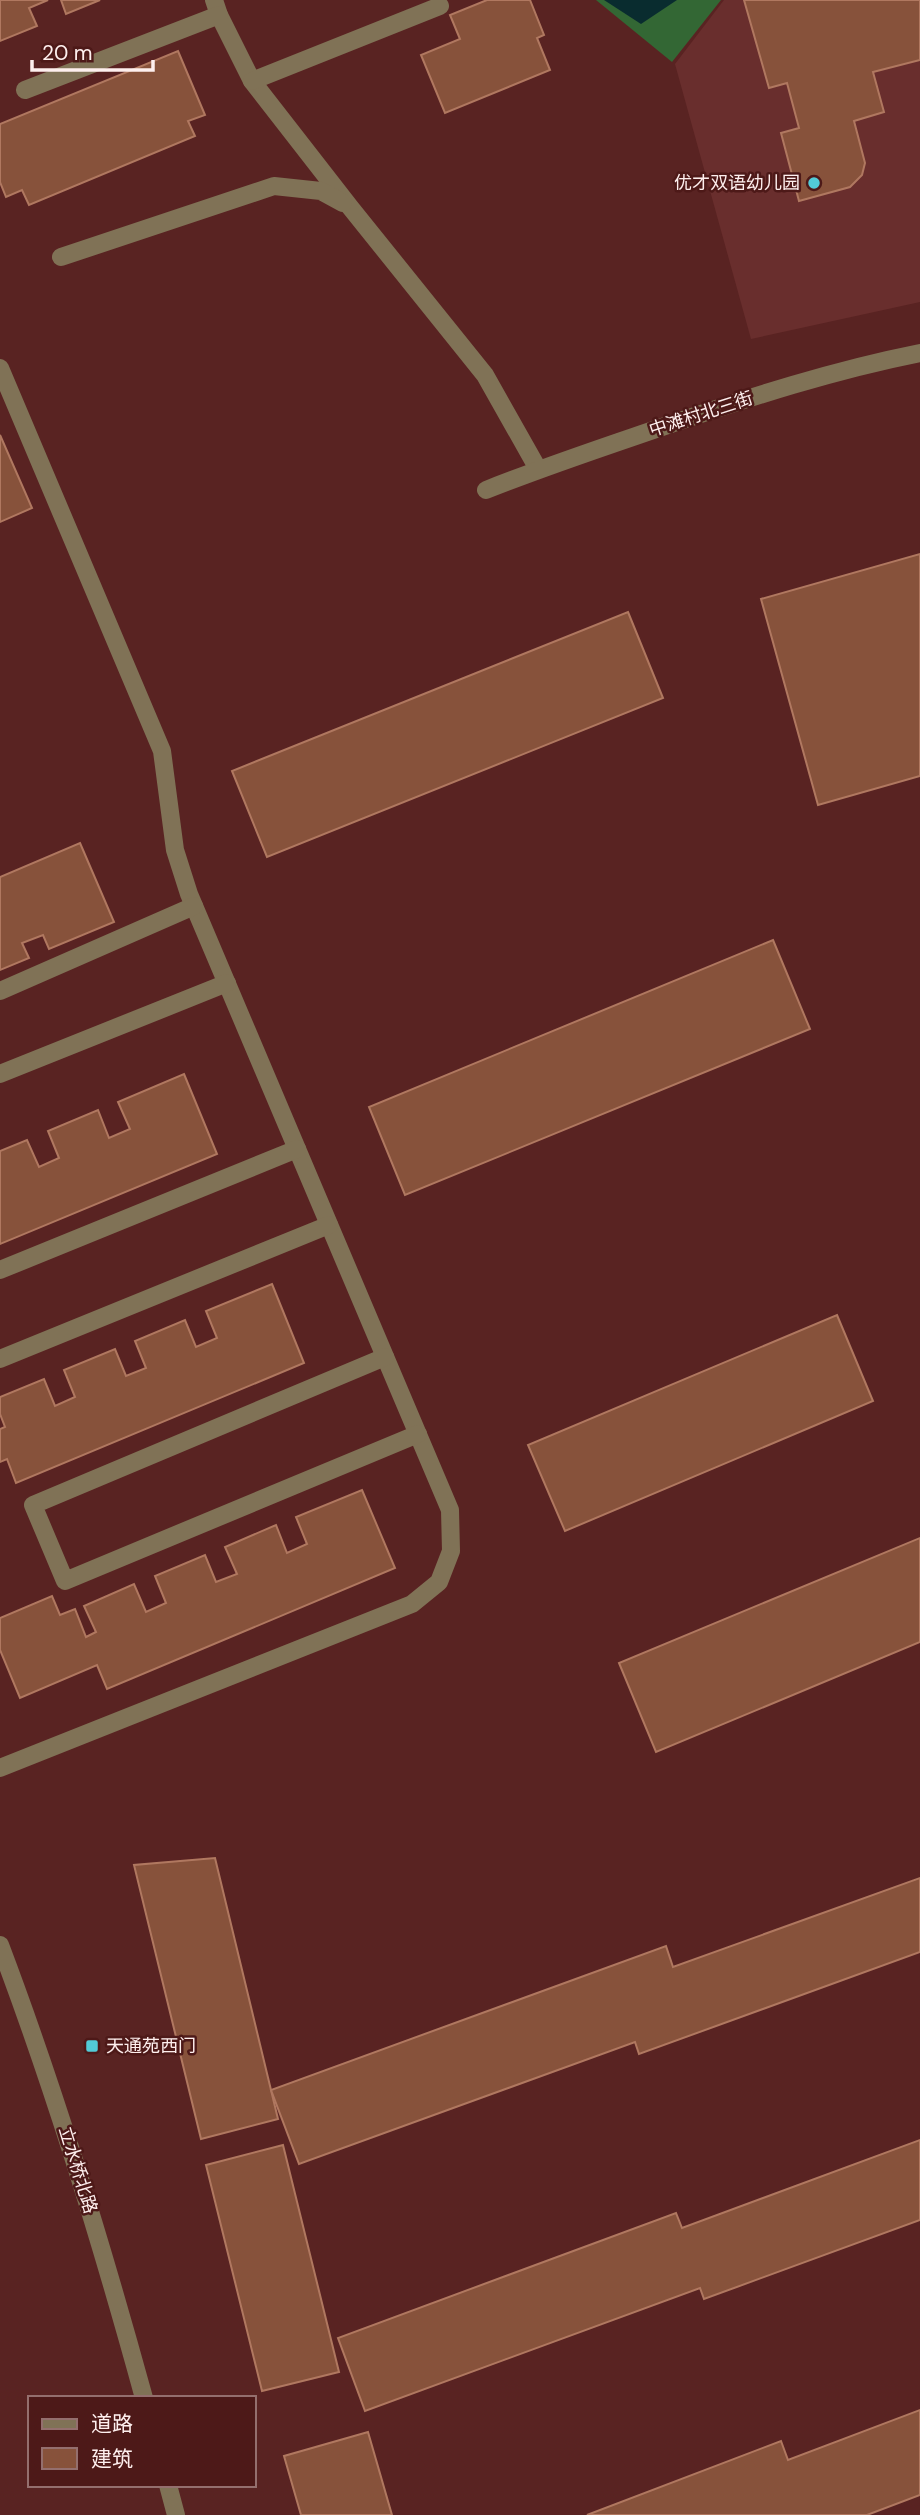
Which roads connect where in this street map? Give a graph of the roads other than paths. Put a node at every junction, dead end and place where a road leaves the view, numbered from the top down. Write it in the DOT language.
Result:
graph roads {
  1 [pos="440,6"];
  2 [pos="216,8"];
  3 [pos="252,81"];
  4 [pos="25,90"];
  5 [pos="349,207"];
  6 [pos="61,257"];
  7 [pos="920,352"];
  8 [pos="0,369"];
  9 [pos="6,401"];
  10 [pos="538,469"];
  11 [pos="486,490"];
  12 [pos="194,906"];
  13 [pos="227,982"];
  14 [pos="0,991"];
  15 [pos="0,1074"];
  16 [pos="298,1149"];
  17 [pos="329,1225"];
  18 [pos="0,1270"];
  19 [pos="385,1357"];
  20 [pos="0,1359"];
  21 [pos="418,1434"];
  22 [pos="0,1768"];
  23 [pos="0,1945"];
  24 [pos="143,2396"];
  25 [pos="169,2487"];
  26 [pos="176,2515"];
  1 -- 3 [label="street"];
  2 -- 3 [label="street"];
  2 -- 4 [label="street"];
  3 -- 5 [label="street"];
  5 -- 6 [label="street"];
  5 -- 10 [label="street"];
  7 -- 10 [label="street, 中滩村北三街"];
  8 -- 9 [label="street"];
  9 -- 12 [label="street"];
  10 -- 11 [label="street, 中滩村北三街"];
  12 -- 13 [label="street"];
  12 -- 14 [label="street"];
  13 -- 15 [label="street"];
  13 -- 16 [label="street"];
  16 -- 17 [label="street"];
  16 -- 18 [label="street"];
  17 -- 19 [label="street"];
  17 -- 20 [label="street"];
  19 -- 21 [label="street"];
  19 -- 21 [label="street"];
  21 -- 22 [label="street"];
  23 -- 24 [label="street, 立水桥北路"];
  25 -- 26 [label="street"];
}
